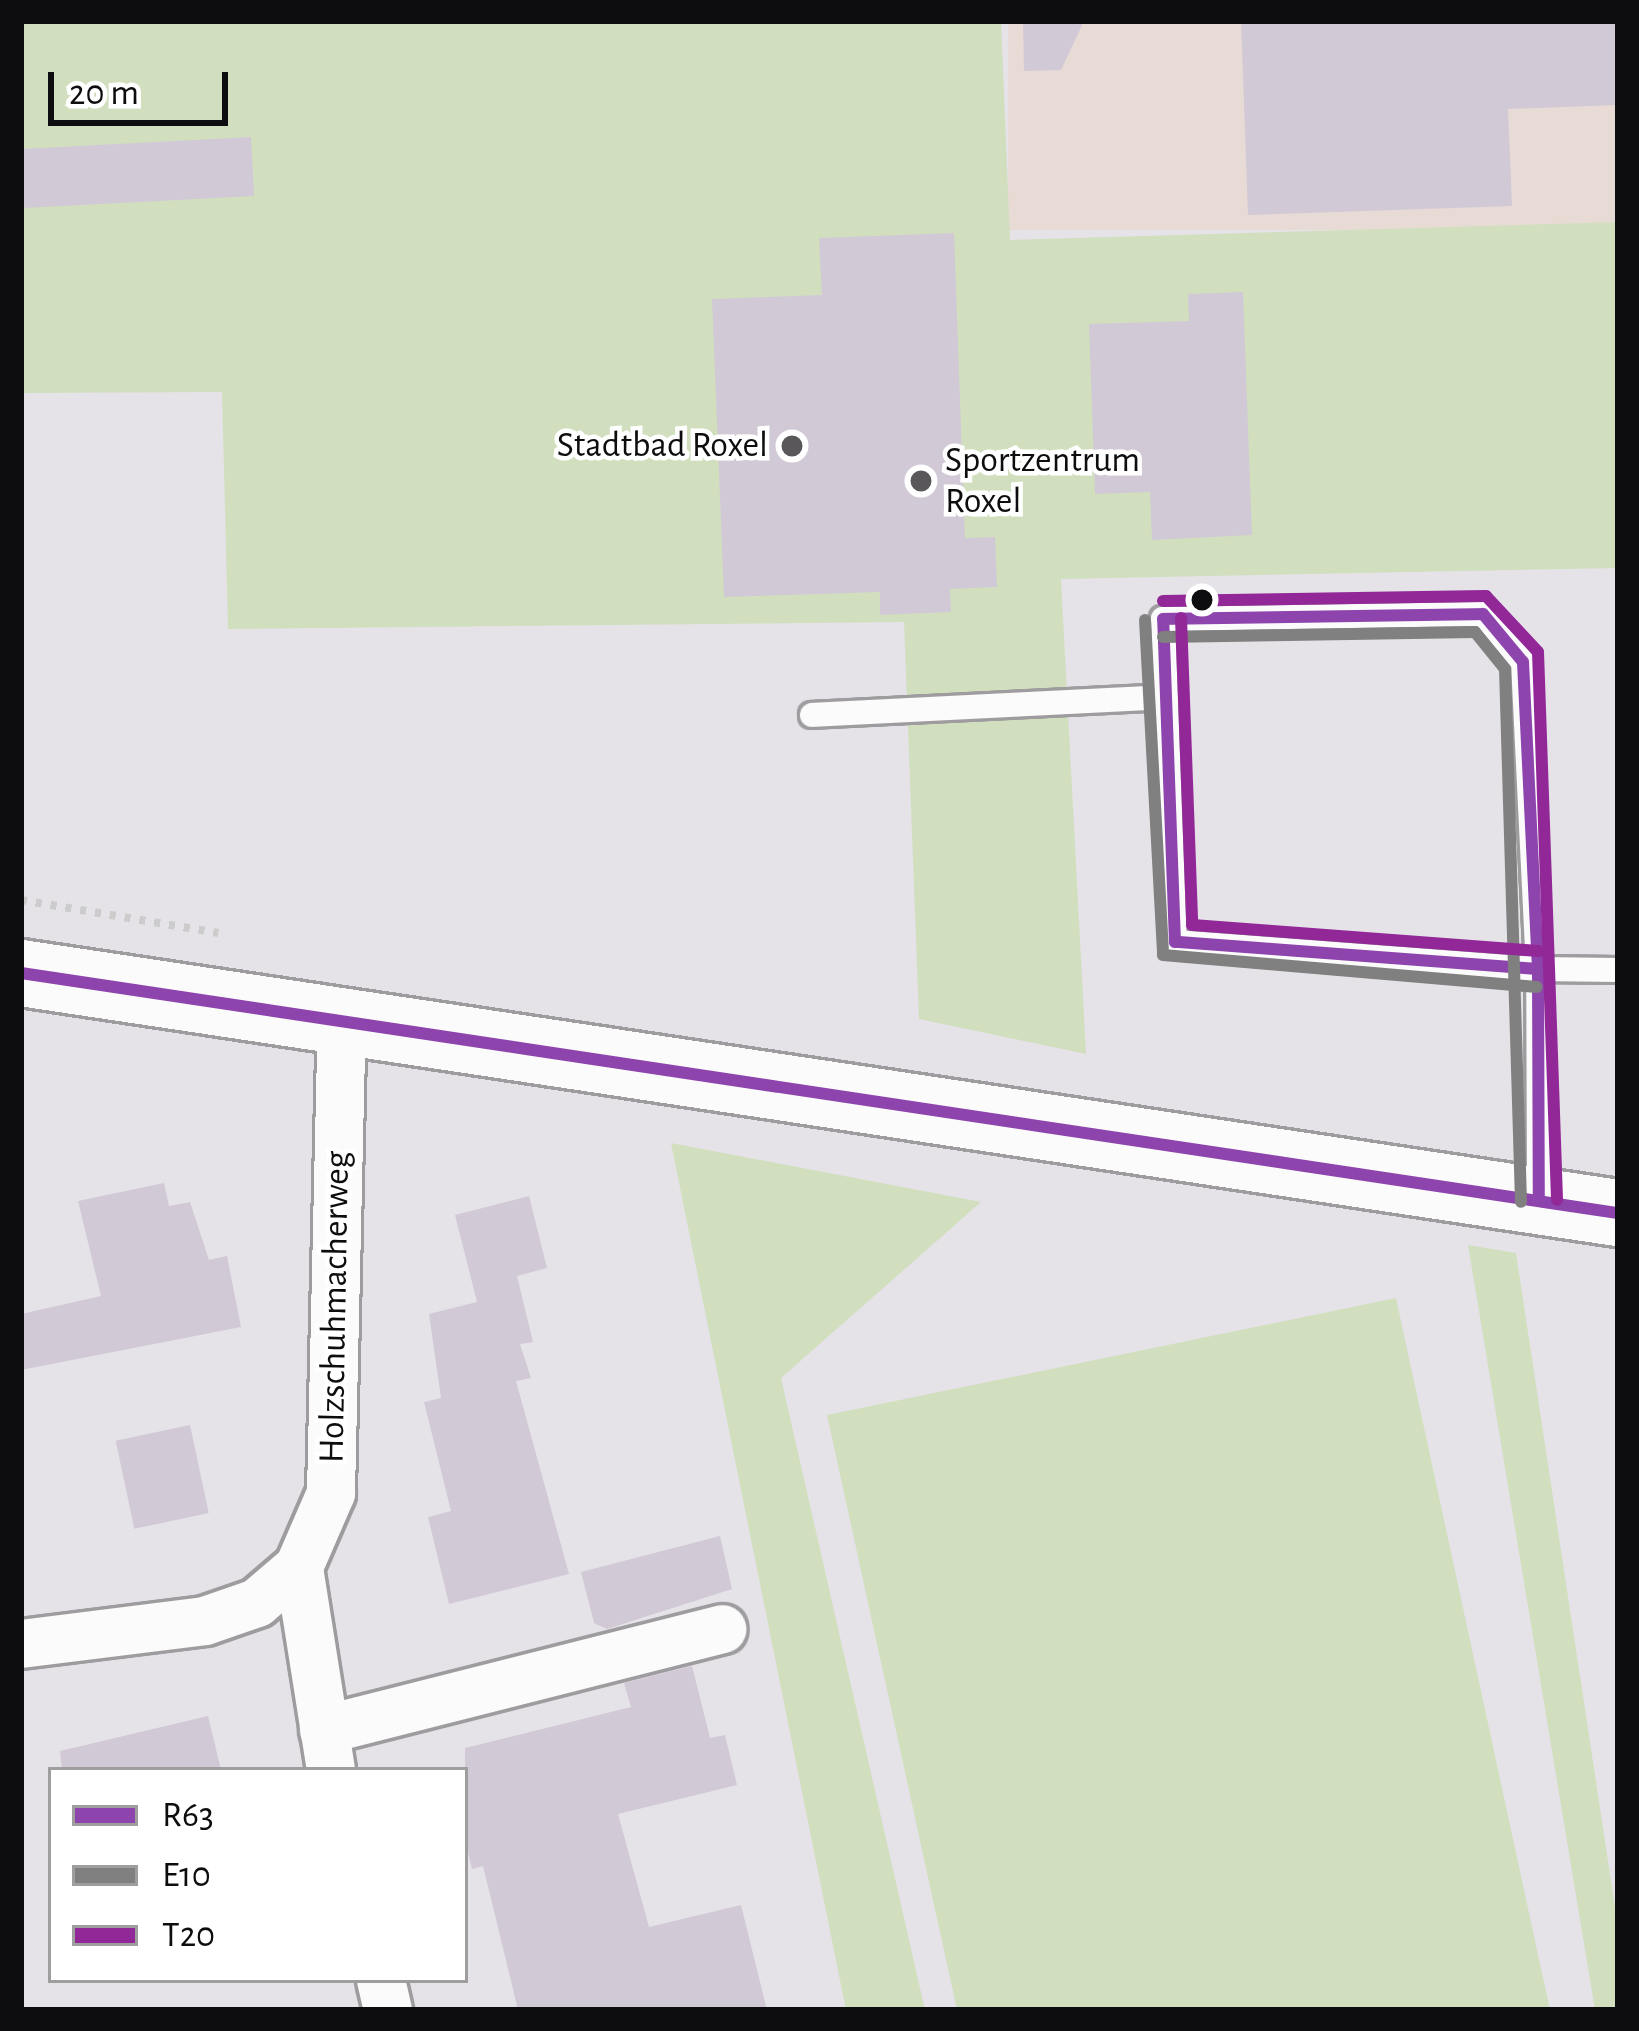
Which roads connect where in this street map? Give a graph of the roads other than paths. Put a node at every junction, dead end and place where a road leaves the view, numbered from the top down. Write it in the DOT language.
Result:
graph roads {
  1 [pos="1166,697"];
  2 [pos="812,715"];
  3 [pos="1538,968"];
  4 [pos="1618,970"];
  5 [pos="21,973"];
  6 [pos="343,1018"];
  7 [pos="1539,1201"];
  8 [pos="1618,1213"];
  9 [pos="299,1567"];
  10 [pos="722,1629"];
  11 [pos="21,1644"];
  12 [pos="328,1750"];
  1 -- 2 [label="lane"];
  1 -- 3 [label="lane"];
  1 -- 3 [label="lane"];
  3 -- 4 [label="lane"];
  3 -- 7 [label="lane"];
  5 -- 6 [label="main road"];
  6 -- 7 [label="main road"];
  6 -- 9 [label="street, Holzschuhmacherweg"];
  7 -- 8 [label="main road"];
  9 -- 11 [label="street"];
  9 -- 12 [label="street"];
  10 -- 12 [label="street"];
}
